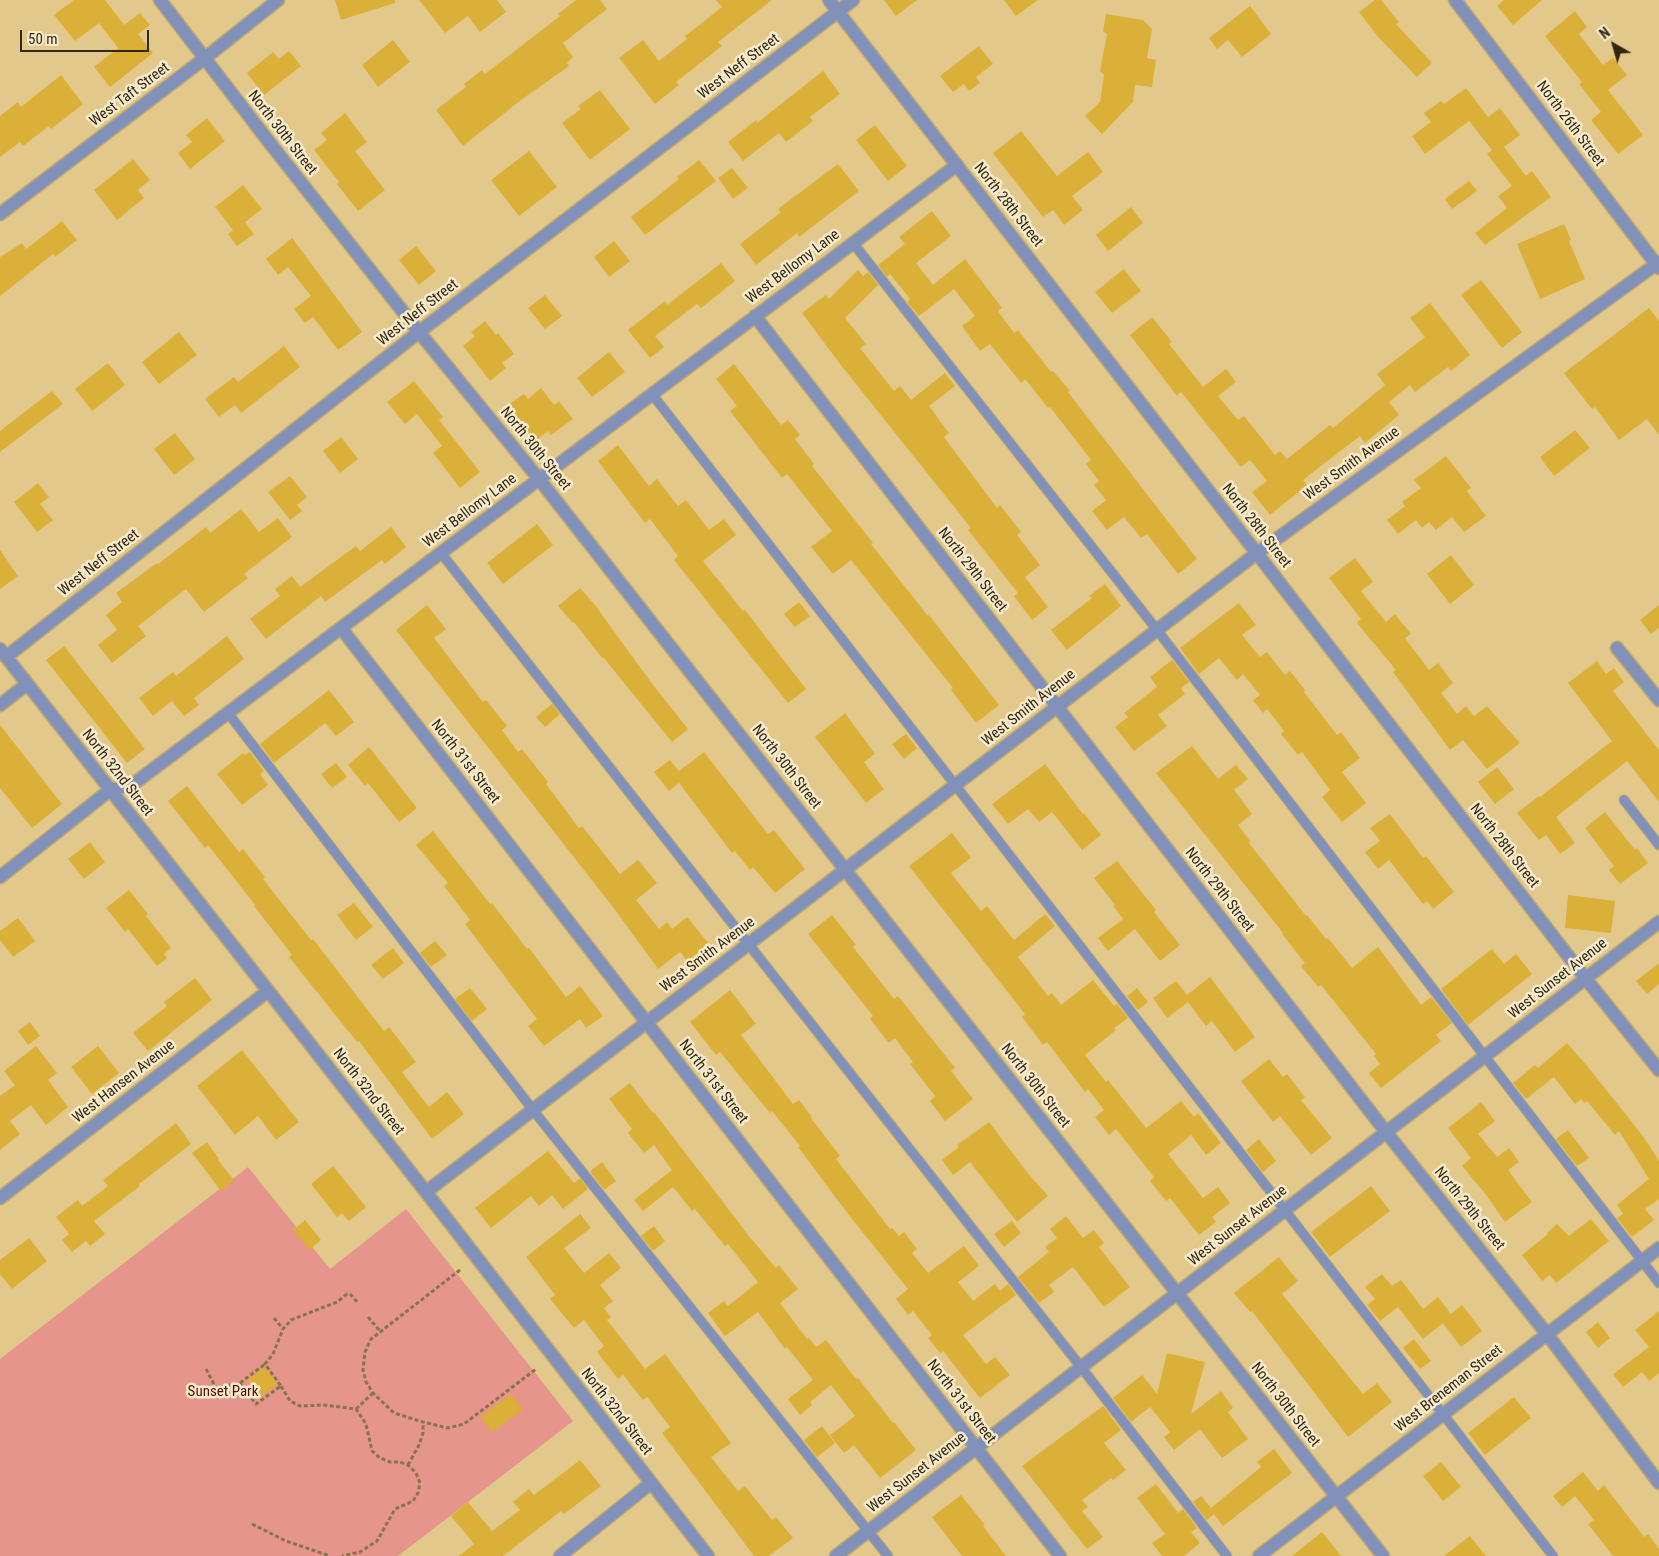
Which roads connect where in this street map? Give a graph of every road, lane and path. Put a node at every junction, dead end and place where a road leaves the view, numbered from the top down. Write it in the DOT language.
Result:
graph roads {
  1 [pos="160,0"];
  2 [pos="278,0"];
  3 [pos="829,0"];
  4 [pos="853,0"];
  5 [pos="1456,0"];
  6 [pos="838,12"];
  7 [pos="205,58"];
  8 [pos="957,165"];
  9 [pos="0,214"];
  10 [pos="853,243"];
  11 [pos="1658,265"];
  12 [pos="755,316"];
  13 [pos="419,332"];
  14 [pos="652,394"];
  15 [pos="539,479"];
  16 [pos="441,553"];
  17 [pos="1257,554"];
  18 [pos="341,628"];
  19 [pos="1157,630"];
  20 [pos="1617,648"];
  21 [pos="3,653"];
  22 [pos="27,684"];
  23 [pos="1659,700"];
  24 [pos="0,705"];
  25 [pos="1057,707"];
  26 [pos="228,714"];
  27 [pos="955,785"];
  28 [pos="110,790"];
  29 [pos="1624,800"];
  30 [pos="1659,845"];
  31 [pos="846,870"];
  32 [pos="0,876"];
  33 [pos="1659,922"];
  34 [pos="749,944"];
  35 [pos="1586,979"];
  36 [pos="268,991"];
  37 [pos="647,1022"];
  38 [pos="1485,1056"];
  39 [pos="1659,1070"];
  40 [pos="533,1110"];
  41 [pos="1386,1132"];
  42 [pos="426,1192"];
  43 [pos="0,1198"];
  44 [pos="1284,1210"];
  45 [pos="1659,1248"];
  46 [pos="1642,1261"];
  47 [pos="460,1270"];
  48 [pos="1659,1283"];
  49 [pos="1177,1293"];
  50 [pos="358,1303"];
  51 [pos="368,1317"];
  52 [pos="274,1318"];
  53 [pos="283,1329"];
  54 [pos="380,1331"];
  55 [pos="1547,1334"];
  56 [pos="264,1364"];
  57 [pos="1081,1367"];
  58 [pos="206,1369"];
  59 [pos="536,1370"];
  60 [pos="240,1383"];
  61 [pos="281,1386"];
  62 [pos="373,1393"];
  63 [pos="356,1409"];
  64 [pos="1443,1414"];
  65 [pos="423,1422"];
  66 [pos="976,1448"];
  67 [pos="408,1465"];
  68 [pos="651,1483"];
  69 [pos="1659,1483"];
  70 [pos="1336,1496"];
  71 [pos="252,1524"];
  72 [pos="868,1531"];
  73 [pos="330,1556"];
  74 [pos="342,1556"];
  75 [pos="560,1556"];
  76 [pos="708,1556"];
  77 [pos="836,1556"];
  78 [pos="888,1556"];
  79 [pos="1060,1556"];
  80 [pos="1227,1556"];
  81 [pos="1259,1556"];
  82 [pos="1383,1556"];
  83 [pos="1553,1556"];
  1 -- 7 [label="street, North 30th Street"];
  2 -- 7 [label="street, West Taft Street"];
  3 -- 6 [label="street, North 28th Street"];
  4 -- 6 [label="street, West Neff Street"];
  5 -- 11 [label="street, North 26th Street"];
  6 -- 8 [label="street, North 28th Street"];
  6 -- 13 [label="street, West Neff Street"];
  7 -- 9 [label="street, West Taft Street"];
  7 -- 13 [label="street, North 30th Street"];
  8 -- 10 [label="street, West Bellomy Lane"];
  8 -- 17 [label="street, North 28th Street"];
  10 -- 12 [label="street, West Bellomy Lane"];
  10 -- 19 [label="lane"];
  11 -- 17 [label="street, West Smith Avenue"];
  12 -- 14 [label="street, West Bellomy Lane"];
  12 -- 25 [label="street, North 29th Street"];
  13 -- 15 [label="street, North 30th Street"];
  13 -- 21 [label="street, West Neff Street"];
  14 -- 15 [label="street, West Bellomy Lane"];
  14 -- 27 [label="lane"];
  15 -- 16 [label="street, West Bellomy Lane"];
  15 -- 31 [label="street, North 30th Street"];
  16 -- 18 [label="street, West Bellomy Lane"];
  16 -- 34 [label="lane"];
  17 -- 19 [label="street, West Smith Avenue"];
  17 -- 35 [label="street, North 28th Street"];
  18 -- 26 [label="street, West Bellomy Lane"];
  18 -- 37 [label="street, North 31st Street"];
  19 -- 25 [label="street, West Smith Avenue"];
  19 -- 38 [label="lane"];
  20 -- 23 [label="street"];
  21 -- 22 [label="street, North 32nd Street"];
  22 -- 24 [label="street"];
  22 -- 28 [label="street, North 32nd Street"];
  25 -- 27 [label="street, West Smith Avenue"];
  25 -- 41 [label="street, North 29th Street"];
  26 -- 28 [label="street, West Bellomy Lane"];
  26 -- 40 [label="lane"];
  27 -- 31 [label="street, West Smith Avenue"];
  27 -- 44 [label="lane"];
  28 -- 32 [label="street, West Bellomy Lane"];
  28 -- 36 [label="street, North 32nd Street"];
  29 -- 30 [label="lane"];
  31 -- 34 [label="street, West Smith Avenue"];
  31 -- 49 [label="street, North 30th Street"];
  33 -- 35 [label="street, West Sunset Avenue"];
  34 -- 37 [label="street, West Smith Avenue"];
  34 -- 57 [label="lane"];
  35 -- 38 [label="street, West Sunset Avenue"];
  35 -- 39 [label="street, North 28th Street"];
  36 -- 42 [label="street, North 32nd Street"];
  36 -- 43 [label="street, West Hansen Avenue"];
  37 -- 40 [label="street, West Smith Avenue"];
  37 -- 66 [label="street, North 31st Street"];
  38 -- 41 [label="street, West Sunset Avenue"];
  38 -- 46 [label="lane"];
  40 -- 42 [label="street, West Smith Avenue"];
  40 -- 72 [label="lane"];
  41 -- 44 [label="street, West Sunset Avenue"];
  41 -- 55 [label="street, North 29th Street"];
  42 -- 68 [label="street, North 32nd Street"];
  44 -- 49 [label="street, West Sunset Avenue"];
  44 -- 64 [label="lane"];
  45 -- 46 [label="street, West Breneman Street"];
  46 -- 48 [label="lane"];
  46 -- 55 [label="street, West Breneman Street"];
  47 -- 54 [label="path"];
  49 -- 57 [label="street, West Sunset Avenue"];
  49 -- 70 [label="street, North 30th Street"];
  50 -- 53 [label="path"];
  51 -- 54 [label="path"];
  52 -- 53 [label="path"];
  53 -- 56 [label="path"];
  54 -- 62 [label="path"];
  55 -- 64 [label="street, West Breneman Street"];
  55 -- 69 [label="street, North 29th Street"];
  56 -- 60 [label="path"];
  56 -- 61 [label="path"];
  57 -- 66 [label="street, West Sunset Avenue"];
  57 -- 80 [label="lane"];
  58 -- 60 [label="path"];
  59 -- 65 [label="path"];
  60 -- 61 [label="path"];
  61 -- 63 [label="path"];
  62 -- 63 [label="path"];
  62 -- 65 [label="path"];
  63 -- 67 [label="path"];
  64 -- 70 [label="street, West Breneman Street"];
  64 -- 83 [label="lane"];
  65 -- 67 [label="path"];
  66 -- 72 [label="street, West Sunset Avenue"];
  66 -- 79 [label="street, North 31st Street"];
  67 -- 74 [label="path"];
  68 -- 75 [label="street"];
  68 -- 76 [label="street, North 32nd Street"];
  70 -- 81 [label="street, West Breneman Street"];
  70 -- 82 [label="street, North 30th Street"];
  71 -- 73 [label="path"];
  72 -- 77 [label="street, West Sunset Avenue"];
  72 -- 78 [label="lane"];
}
